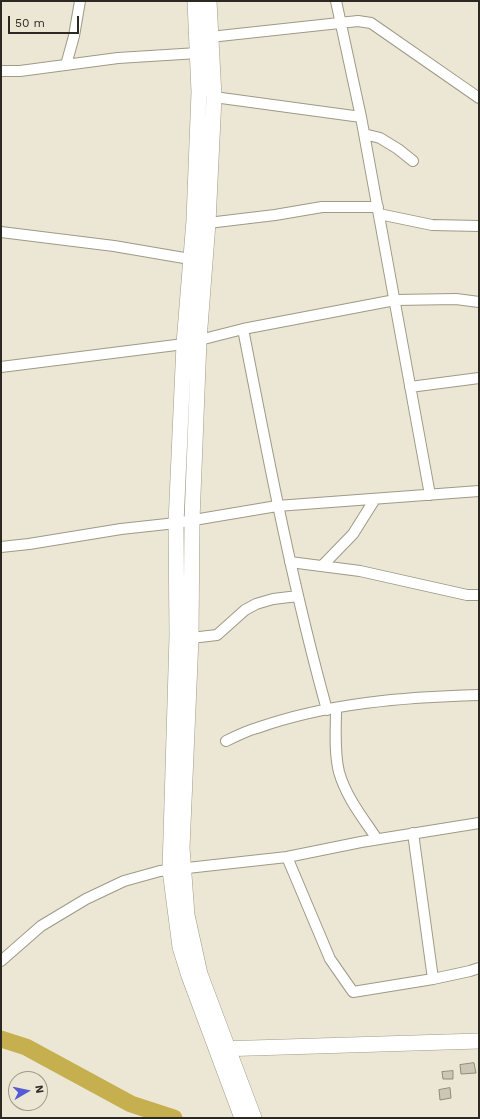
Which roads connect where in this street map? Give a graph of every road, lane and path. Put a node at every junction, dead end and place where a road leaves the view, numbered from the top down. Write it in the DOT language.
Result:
graph roads {
  1 [pos="80,1"];
  2 [pos="195,1"];
  3 [pos="209,1"];
  4 [pos="336,1"];
  5 [pos="341,23"];
  6 [pos="210,37"];
  7 [pos="198,52"];
  8 [pos="66,65"];
  9 [pos="1,71"];
  10 [pos="214,97"];
  11 [pos="479,98"];
  12 [pos="361,117"];
  13 [pos="364,134"];
  14 [pos="413,161"];
  15 [pos="379,211"];
  16 [pos="208,223"];
  17 [pos="479,226"];
  18 [pos="1,232"];
  19 [pos="190,259"];
  20 [pos="395,300"];
  21 [pos="479,302"];
  22 [pos="243,329"];
  23 [pos="199,340"];
  24 [pos="184,344"];
  25 [pos="1,367"];
  26 [pos="479,378"];
  27 [pos="410,387"];
  28 [pos="479,491"];
  29 [pos="430,494"];
  30 [pos="375,499"];
  31 [pos="277,506"];
  32 [pos="192,520"];
  33 [pos="176,523"];
  34 [pos="1,547"];
  35 [pos="290,562"];
  36 [pos="322,566"];
  37 [pos="479,595"];
  38 [pos="298,596"];
  39 [pos="191,638"];
  40 [pos="479,695"];
  41 [pos="331,709"];
  42 [pos="226,741"];
  43 [pos="479,823"];
  44 [pos="413,833"];
  45 [pos="377,839"];
  46 [pos="287,858"];
  47 [pos="176,870"];
  48 [pos="1,961"];
  49 [pos="479,968"];
  50 [pos="433,979"];
  51 [pos="479,1041"];
  52 [pos="222,1049"];
  53 [pos="237,1087"];
  54 [pos="242,1118"];
  55 [pos="254,1118"];
  1 -- 8 [label="street"];
  2 -- 7 [label="main road"];
  3 -- 6 [label="main road"];
  4 -- 5 [label="street"];
  5 -- 6 [label="street"];
  5 -- 11 [label="street"];
  5 -- 12 [label="street"];
  6 -- 10 [label="main road"];
  7 -- 8 [label="street"];
  7 -- 19 [label="main road"];
  8 -- 9 [label="street"];
  10 -- 12 [label="street"];
  10 -- 16 [label="main road"];
  12 -- 13 [label="street"];
  13 -- 14 [label="street"];
  13 -- 15 [label="street"];
  15 -- 16 [label="street"];
  15 -- 17 [label="street"];
  15 -- 20 [label="street"];
  16 -- 23 [label="main road"];
  18 -- 19 [label="street"];
  19 -- 24 [label="main road"];
  20 -- 21 [label="street"];
  20 -- 22 [label="street"];
  20 -- 27 [label="street"];
  22 -- 23 [label="street"];
  22 -- 31 [label="street"];
  23 -- 24 [label="street"];
  23 -- 32 [label="main road"];
  24 -- 25 [label="street"];
  24 -- 33 [label="main road"];
  26 -- 27 [label="street"];
  27 -- 29 [label="street"];
  28 -- 29 [label="street"];
  29 -- 30 [label="street"];
  30 -- 31 [label="street"];
  30 -- 36 [label="street"];
  31 -- 32 [label="street"];
  31 -- 35 [label="street"];
  32 -- 33 [label="street"];
  32 -- 39 [label="main road"];
  33 -- 34 [label="street"];
  33 -- 47 [label="main road"];
  35 -- 36 [label="street"];
  35 -- 38 [label="street"];
  36 -- 37 [label="street"];
  38 -- 39 [label="street"];
  38 -- 41 [label="street"];
  39 -- 47 [label="main road"];
  40 -- 41 [label="street"];
  41 -- 42 [label="street"];
  41 -- 45 [label="street"];
  43 -- 44 [label="street"];
  44 -- 45 [label="street"];
  44 -- 50 [label="street"];
  45 -- 46 [label="street"];
  46 -- 47 [label="street"];
  46 -- 50 [label="street"];
  47 -- 48 [label="street"];
  47 -- 52 [label="main road"];
  49 -- 50 [label="street"];
  51 -- 52 [label="main road"];
  52 -- 53 [label="main road"];
  53 -- 54 [label="main road"];
  53 -- 55 [label="main road"];
}
